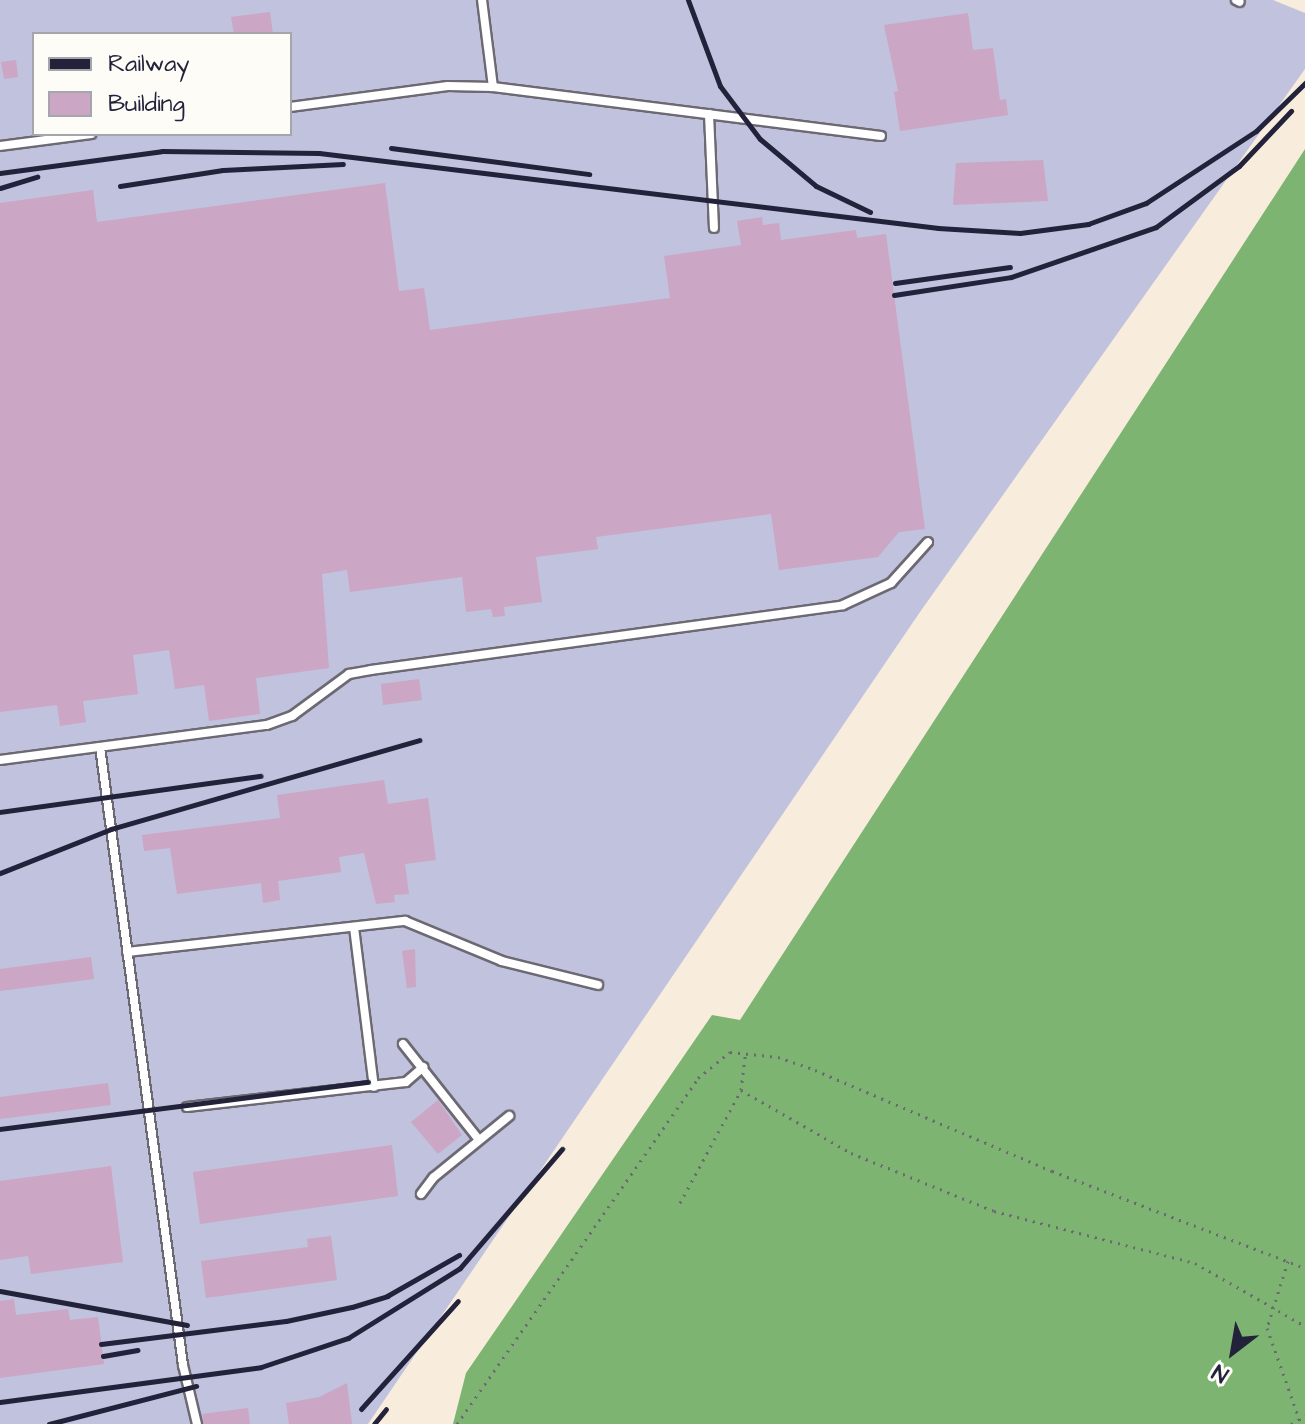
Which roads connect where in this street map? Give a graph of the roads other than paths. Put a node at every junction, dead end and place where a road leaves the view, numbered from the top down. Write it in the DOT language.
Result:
graph roads {
  1 [pos="482,0"];
  2 [pos="493,87"];
  3 [pos="292,107"];
  4 [pos="709,114"];
  5 [pos="76,136"];
  6 [pos="881,136"];
  7 [pos="0,146"];
  8 [pos="714,228"];
  9 [pos="928,542"];
  10 [pos="100,747"];
  11 [pos="0,760"];
  12 [pos="354,927"];
  13 [pos="127,952"];
  14 [pos="598,985"];
  15 [pos="403,1044"];
  16 [pos="423,1067"];
  17 [pos="374,1087"];
  18 [pos="187,1107"];
  19 [pos="509,1116"];
  20 [pos="479,1140"];
  21 [pos="421,1194"];
  22 [pos="197,1424"];
  1 -- 2 [label="lane"];
  2 -- 3 [label="lane"];
  2 -- 4 [label="lane"];
  4 -- 6 [label="lane"];
  4 -- 8 [label="lane"];
  5 -- 7 [label="lane"];
  9 -- 10 [label="lane"];
  10 -- 11 [label="lane"];
  10 -- 13 [label="lane"];
  12 -- 13 [label="lane"];
  12 -- 14 [label="lane"];
  12 -- 17 [label="lane"];
  13 -- 22 [label="lane"];
  15 -- 16 [label="lane"];
  16 -- 17 [label="lane"];
  16 -- 20 [label="lane"];
  17 -- 18 [label="lane"];
  19 -- 20 [label="lane"];
  20 -- 21 [label="lane"];
}
